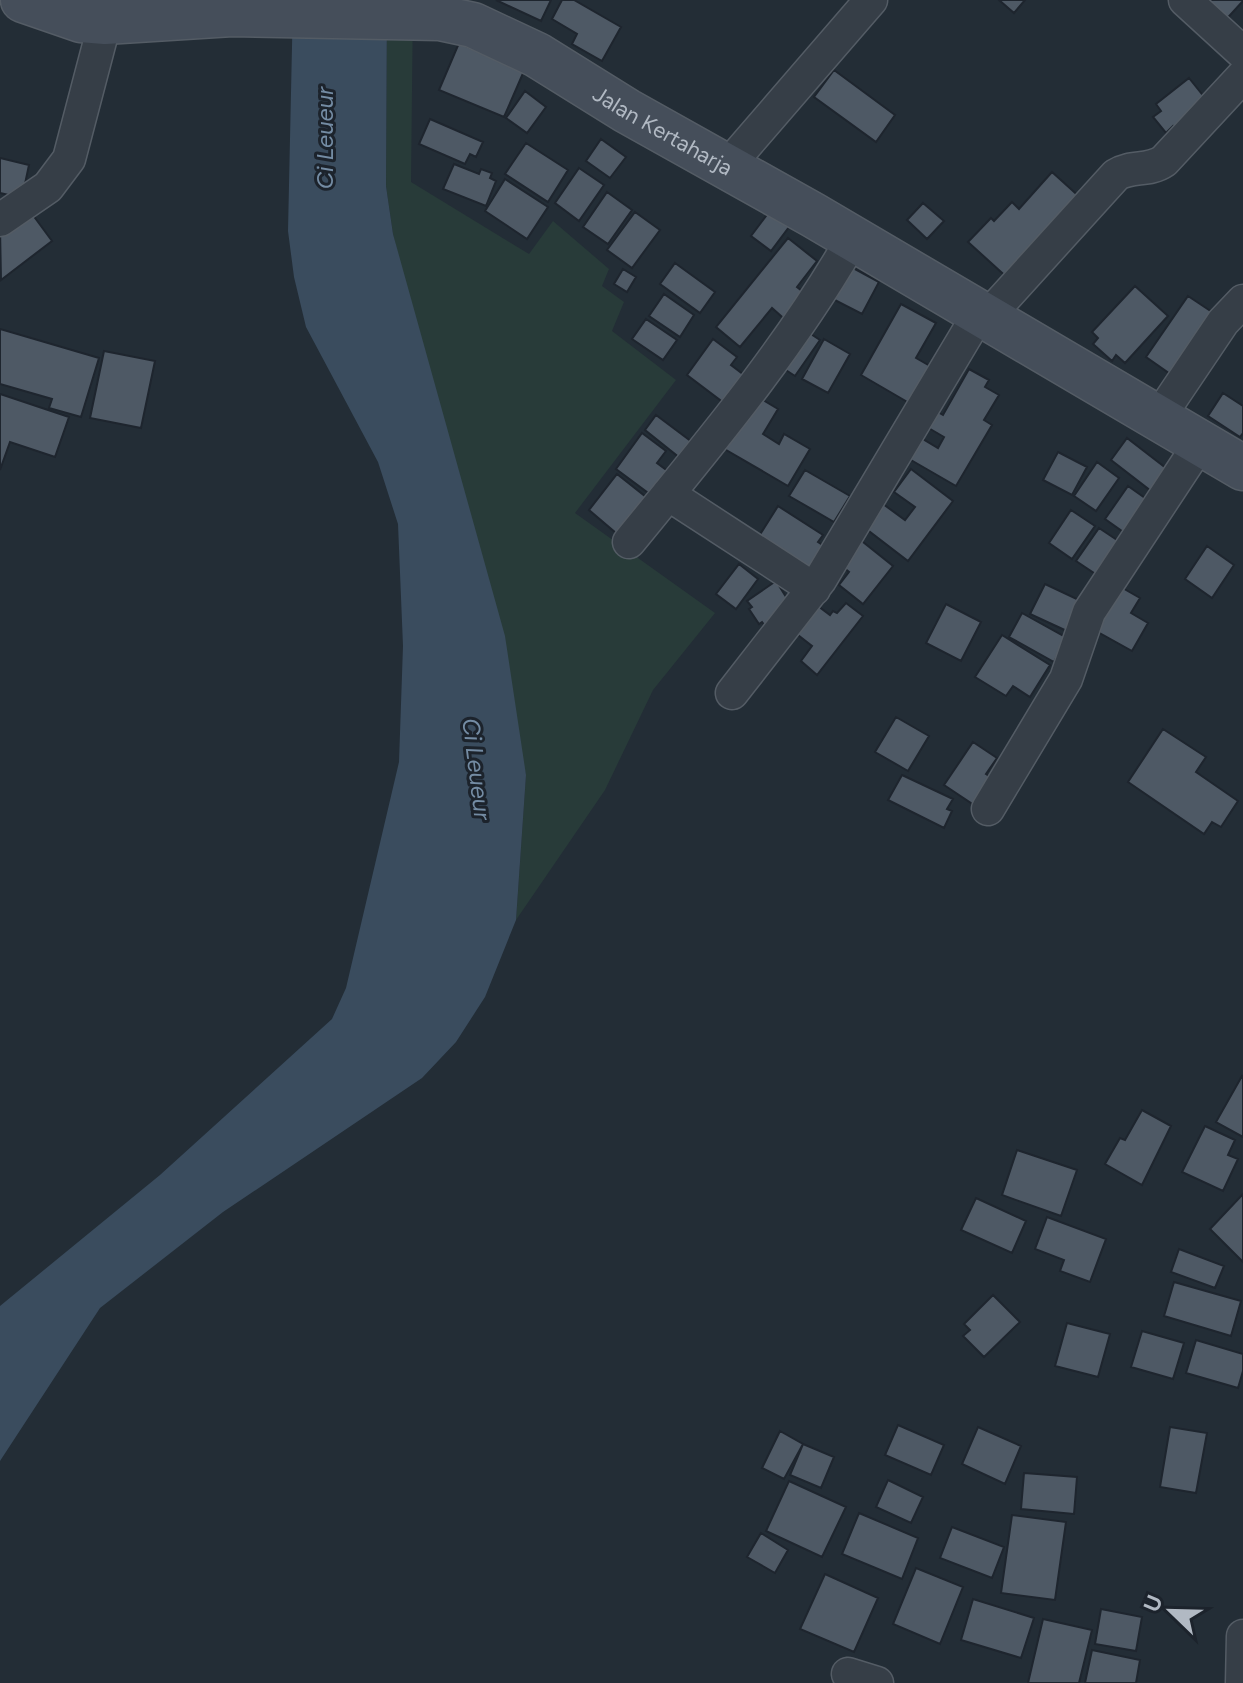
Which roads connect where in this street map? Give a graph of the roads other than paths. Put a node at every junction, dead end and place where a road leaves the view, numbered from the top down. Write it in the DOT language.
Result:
graph roads {
  1 [pos="23,0"];
  2 [pos="871,0"];
  3 [pos="1185,0"];
  4 [pos="105,22"];
  5 [pos="1243,53"];
  6 [pos="1243,76"];
  7 [pos="726,168"];
  8 [pos="0,220"];
  9 [pos="853,238"];
  10 [pos="1243,301"];
  11 [pos="984,314"];
  12 [pos="1159,417"];
  13 [pos="1201,442"];
  14 [pos="1243,468"];
  15 [pos="668,494"];
  16 [pos="629,542"];
  17 [pos="814,589"];
  18 [pos="732,693"];
  19 [pos="988,809"];
  20 [pos="1243,1636"];
  21 [pos="1242,1683"];
  1 -- 4 [label="street, Jalan Kertaharja"];
  2 -- 7 [label="street"];
  3 -- 5 [label="street"];
  4 -- 7 [label="street, Jalan Kertaharja"];
  4 -- 8 [label="street"];
  6 -- 11 [label="street"];
  7 -- 9 [label="street, Jalan Kertaharja"];
  9 -- 11 [label="street, Jalan Kertaharja"];
  9 -- 15 [label="street"];
  10 -- 12 [label="street"];
  11 -- 12 [label="street, Jalan Kertaharja"];
  11 -- 17 [label="street"];
  12 -- 13 [label="street, Jalan Kertaharja"];
  13 -- 14 [label="street, Jalan Kertaharja"];
  13 -- 19 [label="street"];
  15 -- 16 [label="street"];
  15 -- 17 [label="street"];
  17 -- 18 [label="street"];
  20 -- 21 [label="street"];
}
